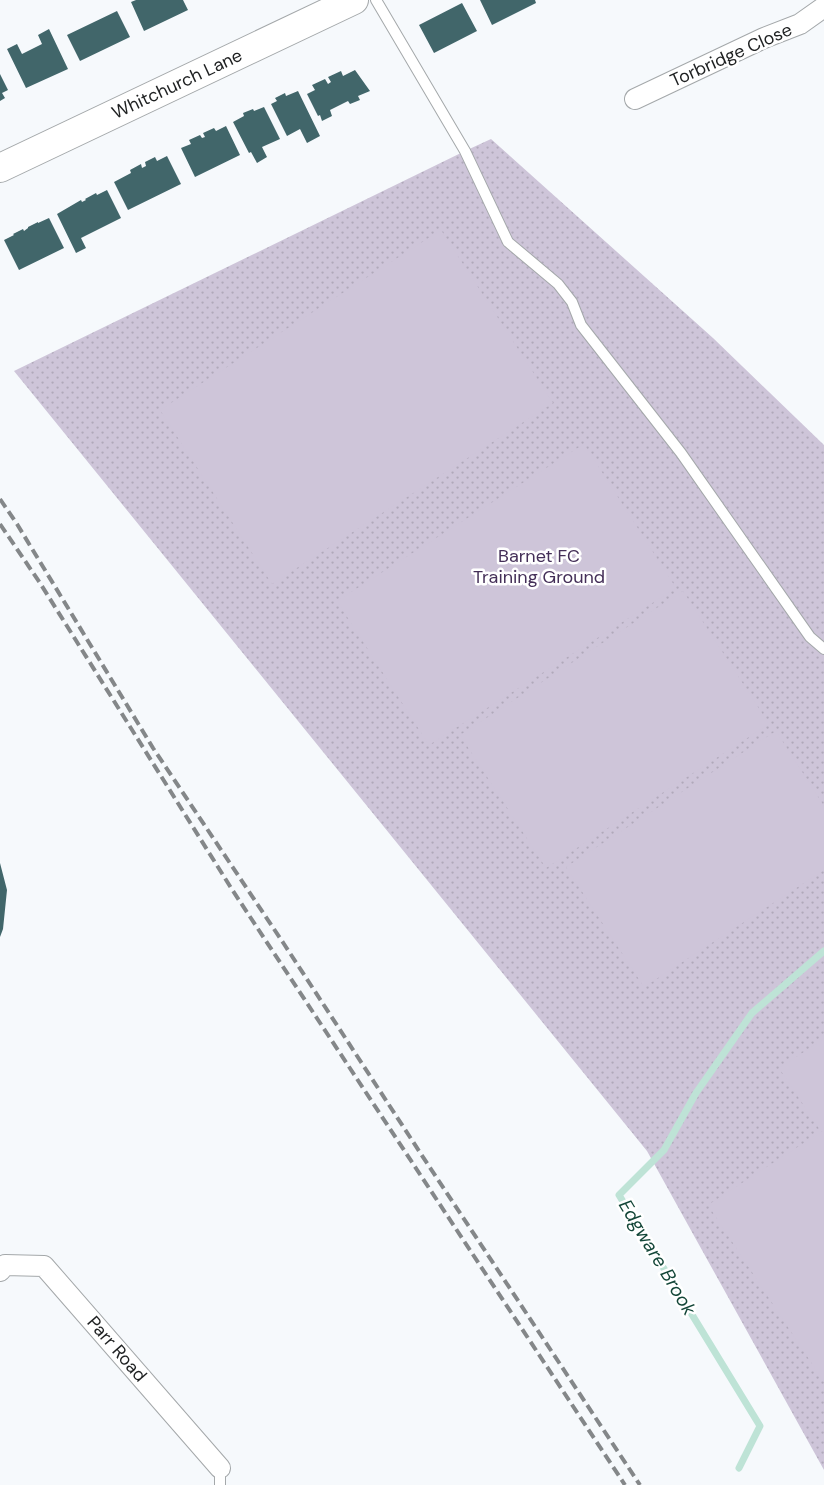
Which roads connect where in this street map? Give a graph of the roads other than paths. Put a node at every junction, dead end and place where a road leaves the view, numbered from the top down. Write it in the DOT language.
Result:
graph roads {
  1 [pos="354,0"];
  2 [pos="376,0"];
  3 [pos="824,7"];
  4 [pos="635,99"];
  5 [pos="0,168"];
  6 [pos="824,649"];
  7 [pos="0,1271"];
  8 [pos="220,1476"];
  1 -- 5 [label="main road, Whitchurch Lane"];
  2 -- 6 [label="lane"];
  3 -- 4 [label="street, Torbridge Close"];
  7 -- 8 [label="street, Parr Road"];
}
